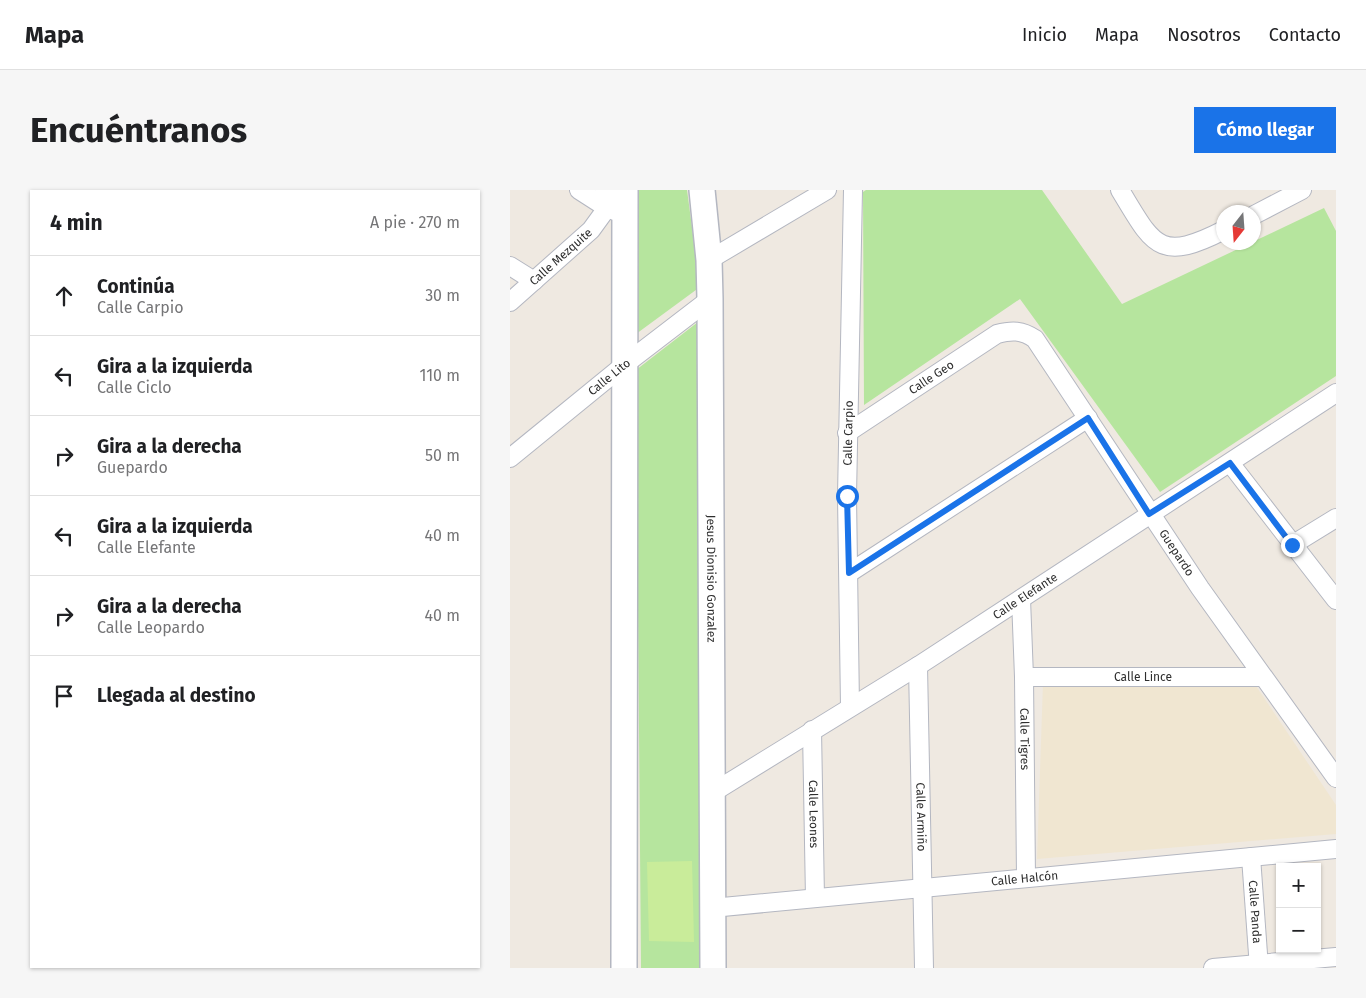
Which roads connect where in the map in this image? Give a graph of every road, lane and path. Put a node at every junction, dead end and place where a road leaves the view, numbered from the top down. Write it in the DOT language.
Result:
graph roads {
  1 [pos="579,190"];
  2 [pos="605,190"];
  3 [pos="625,190"];
  4 [pos="702,190"];
  5 [pos="827,190"];
  6 [pos="853,190"];
  7 [pos="1120,190"];
  8 [pos="1302,190"];
  9 [pos="1261,211"];
  10 [pos="616,212"];
  11 [pos="1216,234"];
  12 [pos="709,260"];
  13 [pos="510,266"];
  14 [pos="534,281"];
  15 [pos="710,299"];
  16 [pos="510,302"];
  17 [pos="1019,331"];
  18 [pos="624,365"];
  19 [pos="1336,394"];
  20 [pos="1088,418"];
  21 [pos="847,433"];
  22 [pos="510,458"];
  23 [pos="1230,463"];
  24 [pos="1149,514"];
  25 [pos="1336,518"];
  26 [pos="1292,545"];
  27 [pos="849,573"];
  28 [pos="1021,600"];
  29 [pos="1336,600"];
  30 [pos="918,666"];
  31 [pos="1024,677"];
  32 [pos="1263,677"];
  33 [pos="850,707"];
  34 [pos="812,730"];
  35 [pos="1336,778"];
  36 [pos="712,793"];
  37 [pos="1336,849"];
  38 [pos="1252,856"];
  39 [pos="1026,878"];
  40 [pos="923,888"];
  41 [pos="815,898"];
  42 [pos="712,908"];
  43 [pos="1336,957"];
  44 [pos="1259,966"];
  45 [pos="624,968"];
  46 [pos="713,968"];
  47 [pos="924,968"];
  48 [pos="1212,968"];
  1 -- 10 [label="street"];
  2 -- 10 [label="street"];
  3 -- 10 [label="street"];
  4 -- 12 [label="street, Jesus Dionisio Gonzalez"];
  5 -- 12 [label="street"];
  6 -- 21 [label="street, Calle Carpio"];
  7 -- 11 [label="street"];
  8 -- 9 [label="street"];
  10 -- 14 [label="street, Calle Mezquite"];
  10 -- 18 [label="street"];
  12 -- 15 [label="street, Jesus Dionisio Gonzalez"];
  13 -- 14 [label="street"];
  14 -- 16 [label="street, Calle Mezquite"];
  15 -- 18 [label="street, Calle Lito"];
  15 -- 36 [label="street, Jesus Dionisio Gonzalez"];
  17 -- 20 [label="street, Guepardo"];
  17 -- 21 [label="street, Calle Geo"];
  18 -- 22 [label="street, Calle Lito"];
  18 -- 45 [label="street"];
  19 -- 23 [label="street, Calle Elefante"];
  20 -- 24 [label="street, Guepardo"];
  20 -- 27 [label="street"];
  21 -- 27 [label="street, Calle Carpio"];
  23 -- 24 [label="street, Calle Elefante"];
  23 -- 26 [label="street"];
  24 -- 28 [label="street, Calle Elefante"];
  24 -- 32 [label="street, Guepardo"];
  25 -- 26 [label="street"];
  26 -- 29 [label="street"];
  27 -- 33 [label="street, Calle Carpio"];
  28 -- 30 [label="street, Calle Elefante"];
  28 -- 31 [label="street, Calle Tigres"];
  30 -- 33 [label="street, Calle Elefante"];
  30 -- 40 [label="street, Calle Armiño"];
  31 -- 32 [label="street, Calle Lince"];
  31 -- 39 [label="street, Calle Tigres"];
  32 -- 35 [label="street, Guepardo"];
  33 -- 34 [label="street, Calle Elefante"];
  34 -- 36 [label="street, Calle Elefante"];
  34 -- 41 [label="street, Calle Leones"];
  36 -- 42 [label="street, Jesus Dionisio Gonzalez"];
  37 -- 38 [label="street, Calle Halcón"];
  38 -- 39 [label="street, Calle Halcón"];
  38 -- 44 [label="street, Calle Panda"];
  39 -- 40 [label="street, Calle Halcón"];
  40 -- 41 [label="street, Calle Halcón"];
  40 -- 47 [label="street, Calle Armiño"];
  41 -- 42 [label="street, Calle Halcón"];
  42 -- 46 [label="street, Jesus Dionisio Gonzalez"];
  43 -- 44 [label="street"];
  44 -- 48 [label="street"];
}
